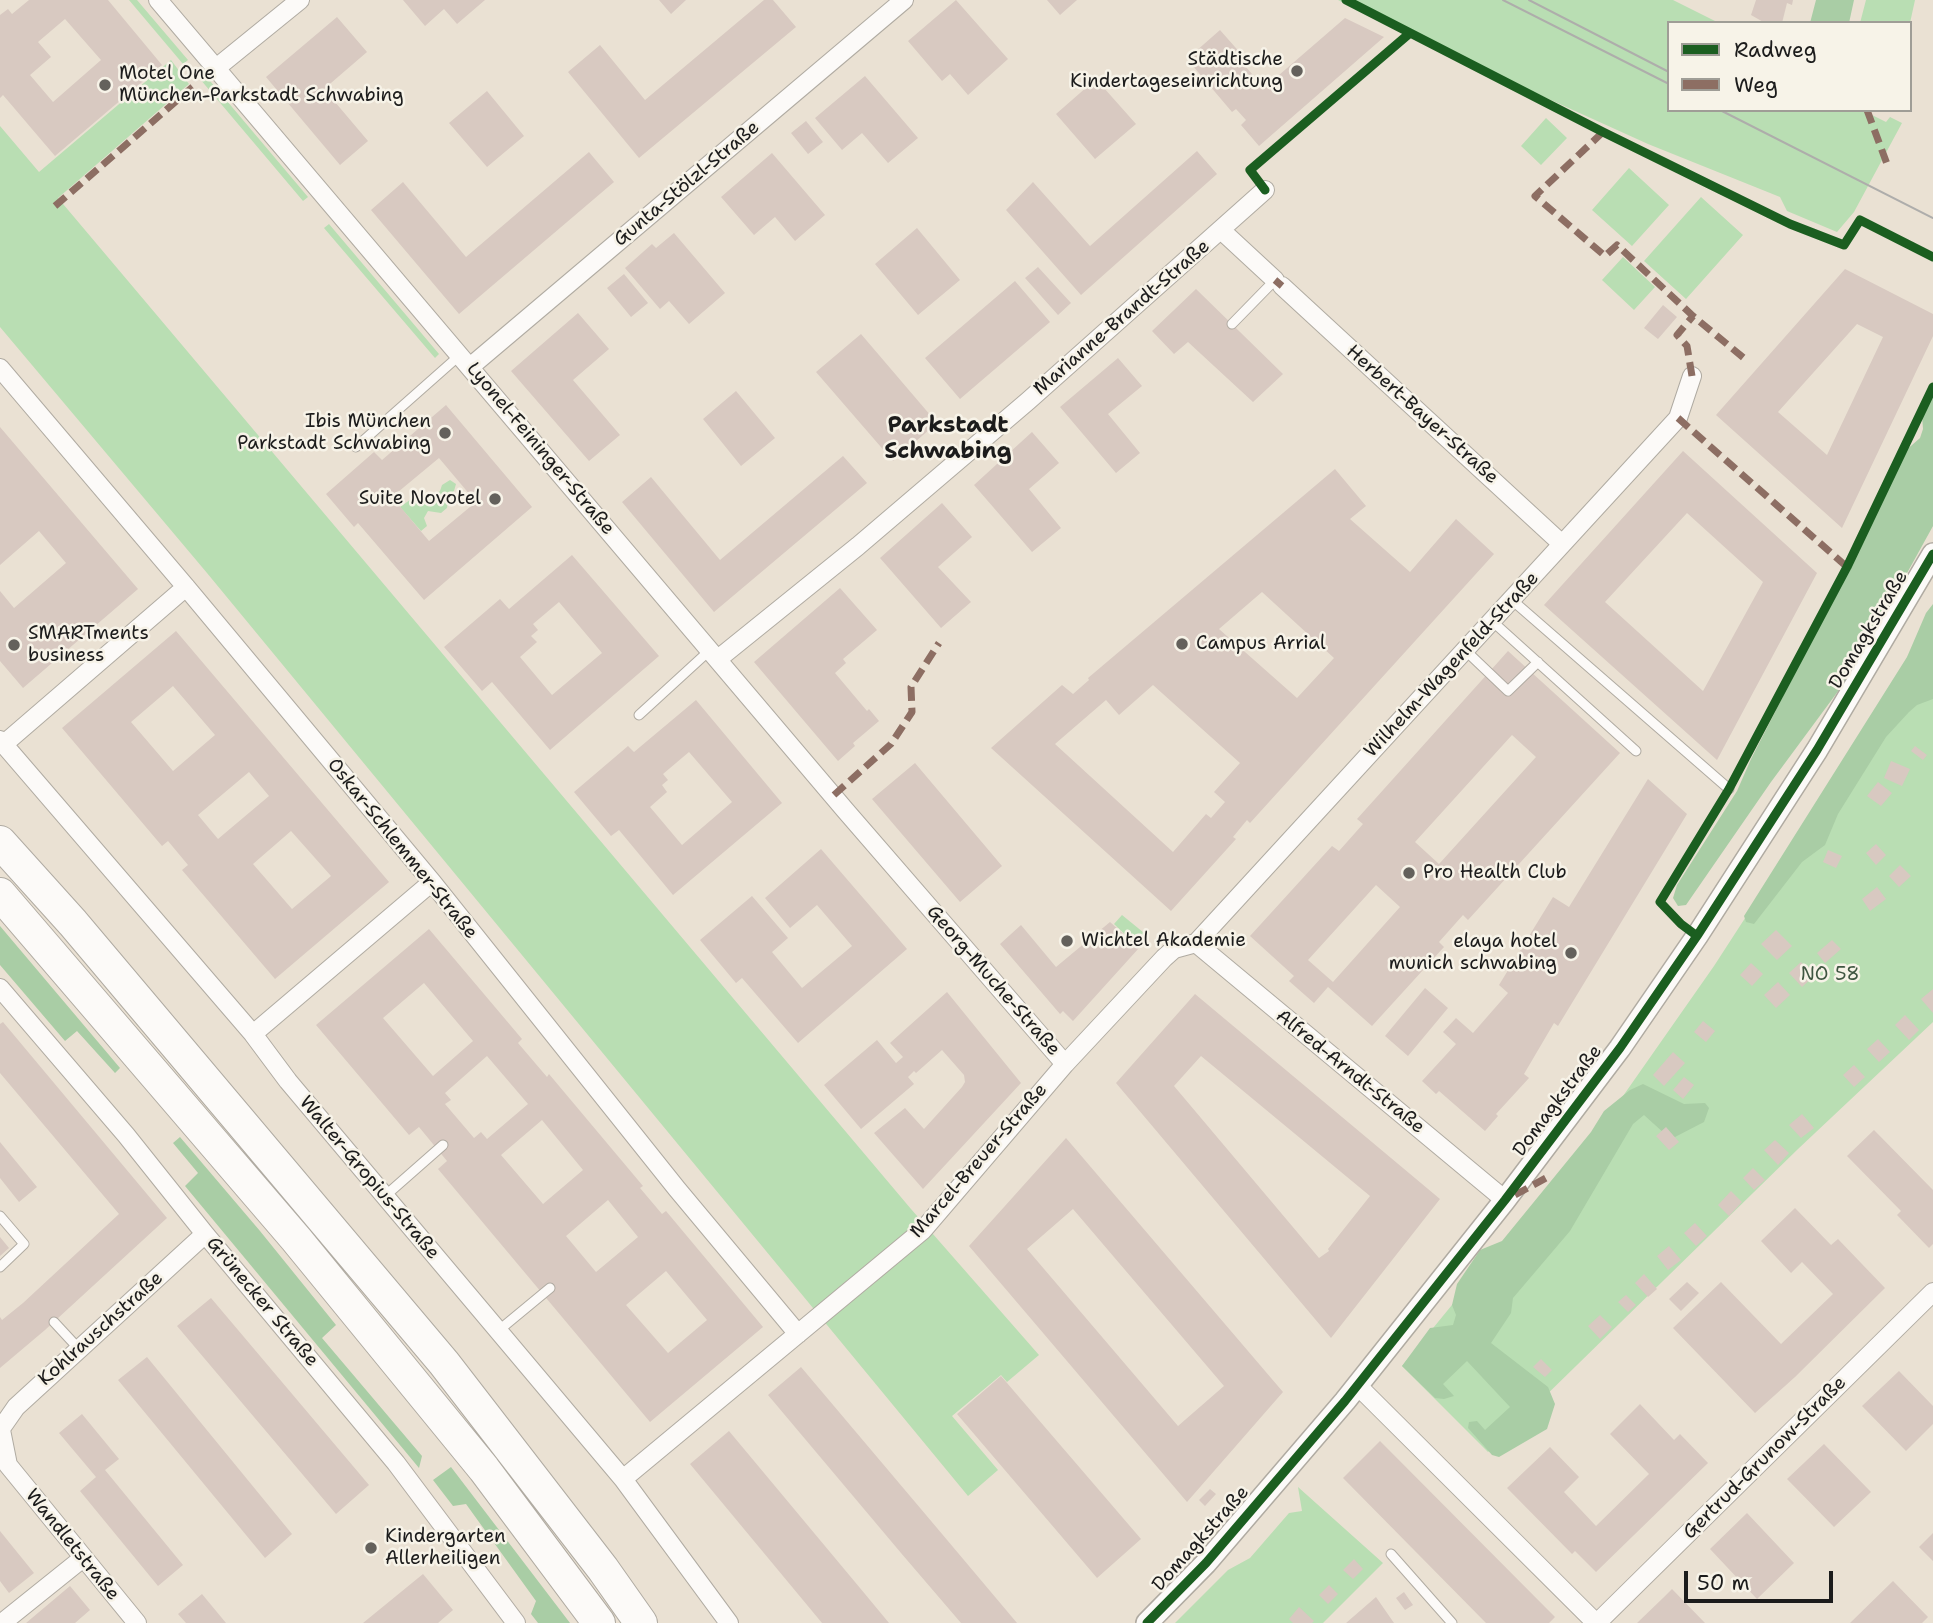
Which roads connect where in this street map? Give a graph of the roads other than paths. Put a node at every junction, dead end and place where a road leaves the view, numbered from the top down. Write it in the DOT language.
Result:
graph roads {
  1 [pos="158,0"];
  2 [pos="300,0"];
  3 [pos="904,0"];
  4 [pos="215,69"];
  5 [pos="1265,190"];
  6 [pos="1221,230"];
  7 [pos="1278,283"];
  8 [pos="1232,324"];
  9 [pos="465,361"];
  10 [pos="0,368"];
  11 [pos="1692,376"];
  12 [pos="356,447"];
  13 [pos="1562,544"];
  14 [pos="1933,554"];
  15 [pos="186,587"];
  16 [pos="1512,600"];
  17 [pos="1492,621"];
  18 [pos="1465,650"];
  19 [pos="714,654"];
  20 [pos="1538,662"];
  21 [pos="639,715"];
  22 [pos="2,742"];
  23 [pos="1636,751"];
  24 [pos="1730,789"];
  25 [pos="0,842"];
  26 [pos="432,882"];
  27 [pos="0,894"];
  28 [pos="921,899"];
  29 [pos="1196,943"];
  30 [pos="2,995"];
  31 [pos="253,1034"];
  32 [pos="1065,1064"];
  33 [pos="443,1145"];
  34 [pos="385,1196"];
  35 [pos="1505,1200"];
  36 [pos="0,1216"];
  37 [pos="205,1234"];
  38 [pos="0,1267"];
  39 [pos="550,1288"];
  40 [pos="1933,1293"];
  41 [pos="54,1322"];
  42 [pos="498,1331"];
  43 [pos="798,1334"];
  44 [pos="79,1349"];
  45 [pos="1357,1386"];
  46 [pos="1,1426"];
  47 [pos="623,1479"];
  48 [pos="1391,1554"];
  49 [pos="83,1558"];
  50 [pos="2,1623"];
  51 [pos="137,1623"];
  52 [pos="516,1623"];
  53 [pos="599,1623"];
  54 [pos="641,1623"];
  55 [pos="729,1623"];
  56 [pos="1147,1623"];
  57 [pos="1452,1623"];
  58 [pos="1596,1623"];
  1 -- 4 [label="street, Lyonel-Feininger-Straße"];
  2 -- 4 [label="street"];
  3 -- 9 [label="street, Gunta-Stölzl-Straße"];
  4 -- 9 [label="street, Lyonel-Feininger-Straße"];
  5 -- 6 [label="street, Marianne-Brandt-Straße"];
  6 -- 7 [label="street, Herbert-Bayer-Straße"];
  6 -- 19 [label="street, Marianne-Brandt-Straße"];
  7 -- 8 [label="lane"];
  7 -- 13 [label="street, Herbert-Bayer-Straße"];
  9 -- 12 [label="lane"];
  9 -- 19 [label="street, Lyonel-Feininger-Straße"];
  10 -- 15 [label="street, Oskar-Schlemmer-Straße"];
  11 -- 13 [label="street, Wilhelm-Wagenfeld-Straße"];
  13 -- 16 [label="street, Wilhelm-Wagenfeld-Straße"];
  14 -- 35 [label="street, Domagkstraße"];
  15 -- 22 [label="street"];
  15 -- 26 [label="street, Oskar-Schlemmer-Straße"];
  16 -- 17 [label="street, Wilhelm-Wagenfeld-Straße"];
  16 -- 24 [label="lane"];
  17 -- 18 [label="street, Wilhelm-Wagenfeld-Straße"];
  17 -- 20 [label="lane"];
  18 -- 20 [label="lane"];
  18 -- 29 [label="street, Wilhelm-Wagenfeld-Straße"];
  19 -- 21 [label="lane"];
  19 -- 28 [label="street, Lyonel-Feininger-Straße"];
  20 -- 23 [label="lane"];
  22 -- 31 [label="street, Walter-Gropius-Straße"];
  25 -- 54 [label="highway"];
  26 -- 31 [label="street"];
  26 -- 43 [label="street, Oskar-Schlemmer-Straße"];
  27 -- 53 [label="highway"];
  28 -- 32 [label="street, Georg-Muche-Straße"];
  29 -- 32 [label="street, Marcel-Breuer-Straße"];
  29 -- 35 [label="street, Alfred-Arndt-Straße"];
  30 -- 37 [label="street, Grünecker Straße"];
  31 -- 34 [label="street, Walter-Gropius-Straße"];
  32 -- 43 [label="street, Marcel-Breuer-Straße"];
  33 -- 34 [label="lane"];
  34 -- 42 [label="street, Walter-Gropius-Straße"];
  35 -- 45 [label="street, Domagkstraße"];
  36 -- 38 [label="lane"];
  37 -- 44 [label="street, Kohlrauschstraße"];
  37 -- 52 [label="street, Grünecker Straße"];
  39 -- 42 [label="lane"];
  40 -- 58 [label="street, Gertrud-Grunow-Straße"];
  41 -- 44 [label="lane"];
  42 -- 47 [label="street, Walter-Gropius-Straße"];
  43 -- 47 [label="street, Marcel-Breuer-Straße"];
  44 -- 46 [label="street, Kohlrauschstraße"];
  45 -- 56 [label="street, Domagkstraße"];
  45 -- 58 [label="street, Gertrud-Grunow-Straße"];
  46 -- 49 [label="street, Wandletstraße"];
  47 -- 55 [label="street, Walter-Gropius-Straße"];
  48 -- 57 [label="lane"];
  49 -- 50 [label="street"];
  49 -- 51 [label="street, Wandletstraße"];
}
